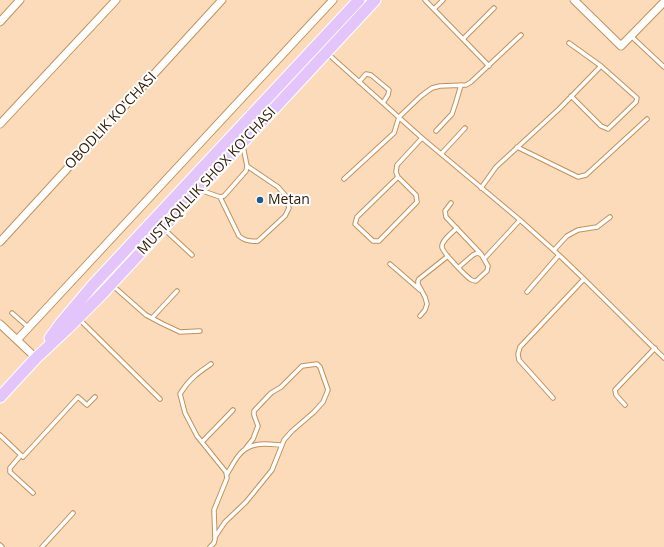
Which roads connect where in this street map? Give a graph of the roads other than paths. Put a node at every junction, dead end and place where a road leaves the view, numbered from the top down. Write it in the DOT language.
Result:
graph roads {
  1 [pos="20,0"];
  2 [pos="116,0"];
  3 [pos="222,0"];
  4 [pos="359,0"];
  5 [pos="375,0"];
  6 [pos="426,0"];
  7 [pos="444,0"];
  8 [pos="574,0"];
  9 [pos="331,1"];
  10 [pos="664,2"];
  11 [pos="494,8"];
  12 [pos="434,9"];
  13 [pos="0,22"];
  14 [pos="521,35"];
  15 [pos="631,36"];
  16 [pos="463,39"];
  17 [pos="569,43"];
  18 [pos="326,53"];
  19 [pos="489,66"];
  20 [pos="601,66"];
  21 [pos="664,67"];
  22 [pos="359,82"];
  23 [pos="461,85"];
  24 [pos="571,96"];
  25 [pos="383,103"];
  26 [pos="399,117"];
  27 [pos="647,119"];
  28 [pos="0,124"];
  29 [pos="465,128"];
  30 [pos="436,131"];
  31 [pos="422,138"];
  32 [pos="242,143"];
  33 [pos="517,147"];
  34 [pos="440,154"];
  35 [pos="247,166"];
  36 [pos="398,177"];
  37 [pos="344,179"];
  38 [pos="481,188"];
  39 [pos="199,190"];
  40 [pos="220,197"];
  41 [pos="451,203"];
  42 [pos="610,217"];
  43 [pos="520,220"];
  44 [pos="163,228"];
  45 [pos="457,228"];
  46 [pos="0,242"];
  47 [pos="554,250"];
  48 [pos="481,254"];
  49 [pos="192,255"];
  50 [pos="559,255"];
  51 [pos="448,256"];
  52 [pos="484,259"];
  53 [pos="390,264"];
  54 [pos="458,267"];
  55 [pos="584,279"];
  56 [pos="111,284"];
  57 [pos="421,291"];
  58 [pos="177,292"];
  59 [pos="527,292"];
  60 [pos="12,313"];
  61 [pos="420,316"];
  62 [pos="78,318"];
  63 [pos="152,318"];
  64 [pos="0,324"];
  65 [pos="28,327"];
  66 [pos="200,331"];
  67 [pos="17,340"];
  68 [pos="655,348"];
  69 [pos="36,358"];
  70 [pos="664,358"];
  71 [pos="211,364"];
  72 [pos="0,397"];
  73 [pos="95,397"];
  74 [pos="553,398"];
  75 [pos="160,399"];
  76 [pos="625,405"];
  77 [pos="233,410"];
  78 [pos="0,435"];
  79 [pos="202,442"];
  80 [pos="282,445"];
  81 [pos="246,448"];
  82 [pos="21,455"];
  83 [pos="227,474"];
  84 [pos="33,493"];
  85 [pos="73,513"];
  86 [pos="215,537"];
  87 [pos="42,547"];
  88 [pos="210,547"];
  1 -- 13 [label="street"];
  2 -- 28 [label="street"];
  3 -- 46 [label="street, OBODLIK KO'CHASI"];
  4 -- 69 [label="main road, MUSTAQILLIK SHOX KO'CHASI"];
  5 -- 18 [label="main road, MUSTAQILLIK SHOX KO'CHASI"];
  6 -- 12 [label="lane"];
  7 -- 12 [label="lane"];
  8 -- 15 [label="street"];
  9 -- 65 [label="street"];
  10 -- 15 [label="street"];
  11 -- 16 [label="lane"];
  12 -- 16 [label="lane"];
  14 -- 19 [label="lane"];
  15 -- 21 [label="lane"];
  16 -- 19 [label="lane"];
  17 -- 20 [label="lane"];
  18 -- 22 [label="lane"];
  18 -- 32 [label="main road, MUSTAQILLIK SHOX KO'CHASI"];
  19 -- 23 [label="lane"];
  20 -- 24 [label="lane"];
  20 -- 24 [label="lane"];
  22 -- 25 [label="lane"];
  22 -- 25 [label="lane"];
  23 -- 26 [label="lane"];
  23 -- 30 [label="lane"];
  24 -- 33 [label="lane"];
  25 -- 26 [label="lane"];
  26 -- 31 [label="lane"];
  26 -- 37 [label="lane"];
  27 -- 33 [label="lane"];
  29 -- 34 [label="lane"];
  31 -- 34 [label="lane"];
  31 -- 36 [label="lane"];
  32 -- 35 [label="lane"];
  32 -- 39 [label="main road, MUSTAQILLIK SHOX KO'CHASI"];
  33 -- 38 [label="lane"];
  34 -- 38 [label="lane"];
  35 -- 40 [label="lane"];
  35 -- 40 [label="lane"];
  36 -- 36 [label="lane"];
  38 -- 43 [label="lane"];
  39 -- 40 [label="lane"];
  39 -- 44 [label="main road, MUSTAQILLIK SHOX KO'CHASI"];
  41 -- 45 [label="lane"];
  42 -- 47 [label="lane"];
  43 -- 47 [label="lane"];
  43 -- 52 [label="lane"];
  44 -- 49 [label="lane"];
  44 -- 56 [label="main road, MUSTAQILLIK SHOX KO'CHASI"];
  45 -- 48 [label="lane"];
  45 -- 51 [label="lane"];
  47 -- 50 [label="lane"];
  48 -- 52 [label="lane"];
  48 -- 54 [label="lane"];
  50 -- 55 [label="lane"];
  50 -- 59 [label="lane"];
  51 -- 54 [label="lane"];
  51 -- 57 [label="lane"];
  52 -- 54 [label="lane"];
  53 -- 57 [label="lane"];
  55 -- 68 [label="lane"];
  55 -- 74 [label="lane"];
  56 -- 62 [label="main road, MUSTAQILLIK SHOX KO'CHASI"];
  56 -- 63 [label="lane"];
  57 -- 61 [label="lane"];
  58 -- 63 [label="lane"];
  60 -- 65 [label="lane"];
  62 -- 69 [label="main road, MUSTAQILLIK SHOX KO'CHASI"];
  62 -- 75 [label="lane"];
  63 -- 66 [label="lane"];
  64 -- 67 [label="street"];
  65 -- 67 [label="street"];
  67 -- 69 [label="street"];
  68 -- 70 [label="lane"];
  68 -- 76 [label="lane"];
  69 -- 72 [label="main road, MUSTAQILLIK SHOX KO'CHASI"];
  71 -- 79 [label="lane"];
  73 -- 82 [label="lane"];
  77 -- 79 [label="lane"];
  78 -- 82 [label="lane"];
  79 -- 83 [label="lane"];
  80 -- 81 [label="lane"];
  80 -- 81 [label="lane"];
  80 -- 86 [label="lane"];
  81 -- 83 [label="lane"];
  82 -- 84 [label="lane"];
  83 -- 86 [label="lane"];
  85 -- 87 [label="lane"];
  86 -- 88 [label="lane"];
}
